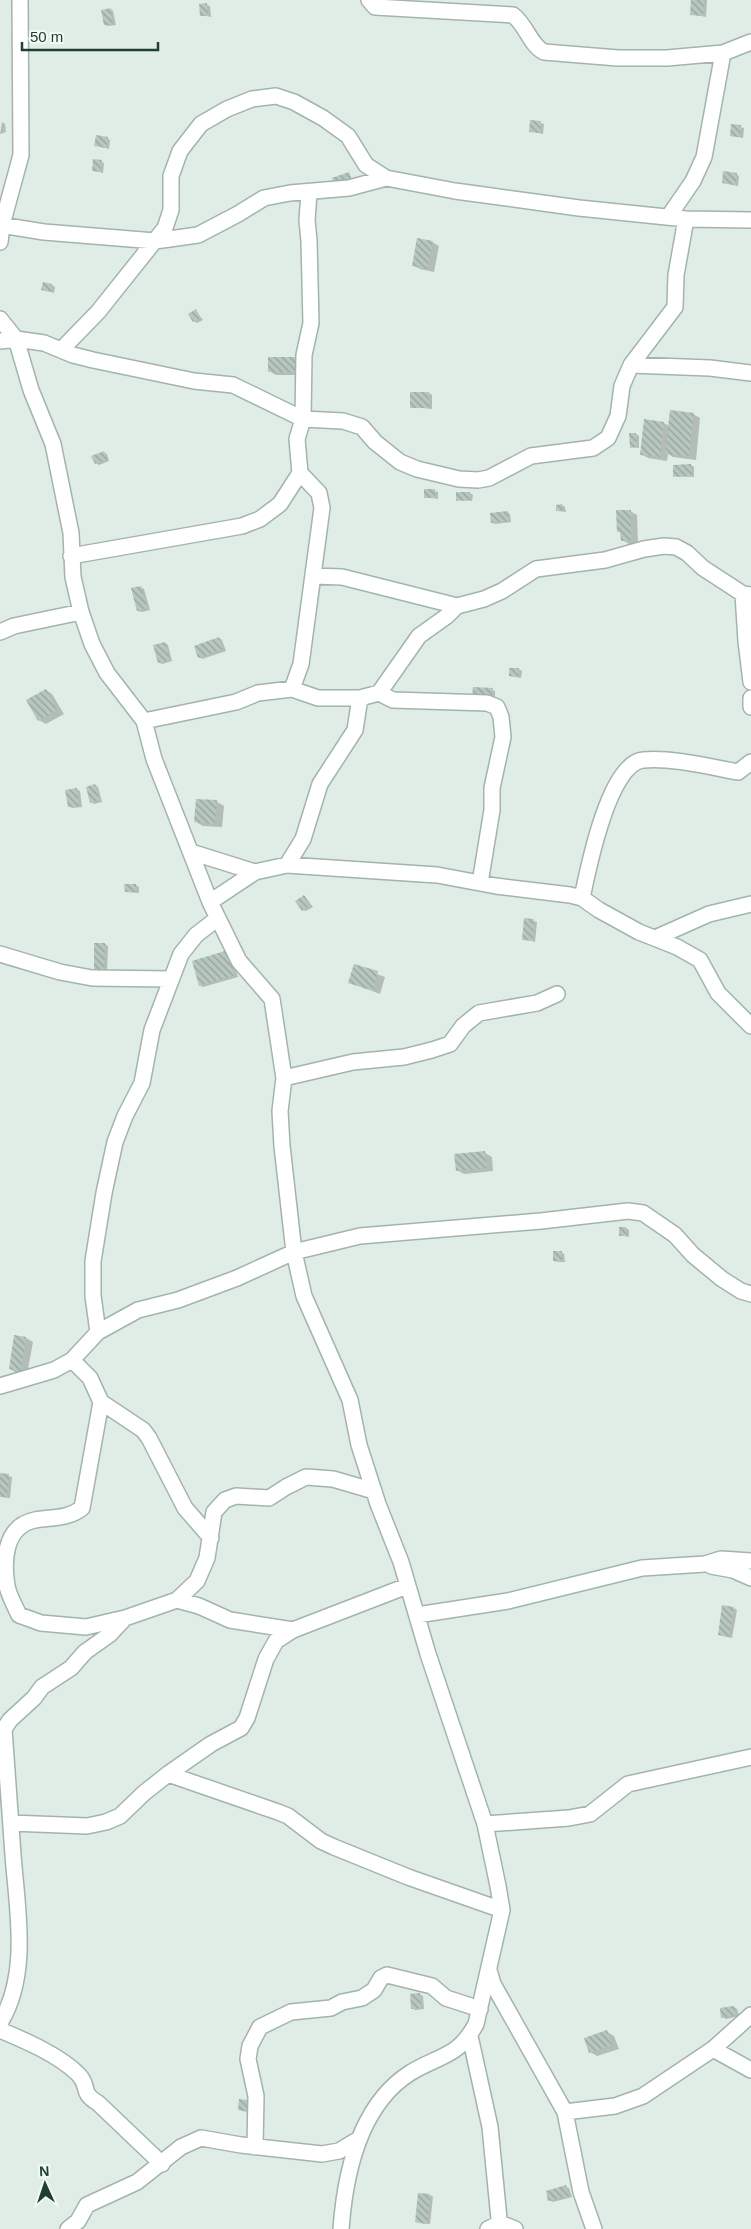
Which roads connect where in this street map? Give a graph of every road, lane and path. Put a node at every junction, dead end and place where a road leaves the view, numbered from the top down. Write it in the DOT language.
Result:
graph roads {
  1 [pos="20,0"];
  2 [pos="369,0"];
  3 [pos="751,42"];
  4 [pos="723,53"];
  5 [pos="386,178"];
  6 [pos="309,193"];
  7 [pos="669,216"];
  8 [pos="686,219"];
  9 [pos="751,220"];
  10 [pos="1,225"];
  11 [pos="155,241"];
  12 [pos="0,242"];
  13 [pos="0,319"];
  14 [pos="16,339"];
  15 [pos="0,341"];
  16 [pos="61,350"];
  17 [pos="630,365"];
  18 [pos="751,373"];
  19 [pos="303,419"];
  20 [pos="300,473"];
  21 [pos="71,556"];
  22 [pos="314,576"];
  23 [pos="747,594"];
  24 [pos="457,606"];
  25 [pos="81,612"];
  26 [pos="0,632"];
  27 [pos="751,682"];
  28 [pos="292,689"];
  29 [pos="378,693"];
  30 [pos="360,698"];
  31 [pos="751,698"];
  32 [pos="751,707"];
  33 [pos="144,721"];
  34 [pos="751,762"];
  35 [pos="191,852"];
  36 [pos="287,865"];
  37 [pos="255,872"];
  38 [pos="480,883"];
  39 [pos="582,898"];
  40 [pos="210,902"];
  41 [pos="751,904"];
  42 [pos="218,918"];
  43 [pos="655,938"];
  44 [pos="0,954"];
  45 [pos="171,979"];
  46 [pos="556,994"];
  47 [pos="751,1026"];
  48 [pos="284,1078"];
  49 [pos="294,1252"];
  50 [pos="751,1294"];
  51 [pos="98,1332"];
  52 [pos="72,1360"];
  53 [pos="0,1386"];
  54 [pos="101,1402"];
  55 [pos="374,1491"];
  56 [pos="16,1530"];
  57 [pos="0,1531"];
  58 [pos="211,1538"];
  59 [pos="751,1561"];
  60 [pos="705,1564"];
  61 [pos="751,1578"];
  62 [pos="406,1586"];
  63 [pos="177,1600"];
  64 [pos="417,1615"];
  65 [pos="125,1618"];
  66 [pos="293,1630"];
  67 [pos="2,1732"];
  68 [pos="751,1757"];
  69 [pos="168,1774"];
  70 [pos="11,1823"];
  71 [pos="485,1824"];
  72 [pos="502,1910"];
  73 [pos="489,1970"];
  74 [pos="480,2009"];
  75 [pos="751,2015"];
  76 [pos="0,2023"];
  77 [pos="0,2030"];
  78 [pos="470,2036"];
  79 [pos="713,2049"];
  80 [pos="751,2070"];
  81 [pos="565,2112"];
  82 [pos="359,2140"];
  83 [pos="255,2147"];
  84 [pos="162,2164"];
  85 [pos="496,2227"];
  86 [pos="68,2229"];
  87 [pos="341,2229"];
  88 [pos="515,2229"];
  89 [pos="594,2229"];
  1 -- 10 [label="street"];
  2 -- 4 [label="street"];
  3 -- 4 [label="street"];
  4 -- 7 [label="street"];
  5 -- 6 [label="street"];
  5 -- 7 [label="street"];
  5 -- 11 [label="street"];
  6 -- 11 [label="street"];
  6 -- 19 [label="street"];
  7 -- 8 [label="street"];
  8 -- 9 [label="street"];
  8 -- 17 [label="street"];
  10 -- 11 [label="street"];
  10 -- 12 [label="street"];
  11 -- 16 [label="street"];
  13 -- 14 [label="street"];
  14 -- 15 [label="street"];
  14 -- 16 [label="street"];
  14 -- 21 [label="street"];
  16 -- 19 [label="street"];
  17 -- 18 [label="street"];
  17 -- 19 [label="street"];
  19 -- 20 [label="street"];
  20 -- 21 [label="street"];
  20 -- 22 [label="street"];
  21 -- 25 [label="street"];
  22 -- 24 [label="street"];
  22 -- 28 [label="street"];
  23 -- 24 [label="street"];
  23 -- 27 [label="street"];
  24 -- 29 [label="street"];
  25 -- 26 [label="street"];
  25 -- 33 [label="street"];
  28 -- 30 [label="street"];
  28 -- 33 [label="street"];
  29 -- 30 [label="street"];
  29 -- 38 [label="street"];
  30 -- 36 [label="street"];
  31 -- 32 [label="street"];
  33 -- 35 [label="street"];
  34 -- 39 [label="street"];
  35 -- 37 [label="street"];
  35 -- 40 [label="street"];
  36 -- 37 [label="street"];
  36 -- 38 [label="street"];
  37 -- 40 [label="street"];
  38 -- 39 [label="street"];
  39 -- 43 [label="street"];
  40 -- 42 [label="street"];
  41 -- 43 [label="street"];
  42 -- 45 [label="street"];
  42 -- 48 [label="street"];
  43 -- 47 [label="street"];
  44 -- 45 [label="street"];
  45 -- 51 [label="street"];
  46 -- 48 [label="street"];
  48 -- 49 [label="street"];
  49 -- 50 [label="street"];
  49 -- 51 [label="street"];
  49 -- 55 [label="street"];
  51 -- 52 [label="street"];
  52 -- 53 [label="street"];
  52 -- 54 [label="street"];
  54 -- 56 [label="street"];
  54 -- 58 [label="street"];
  55 -- 58 [label="street"];
  55 -- 62 [label="street"];
  56 -- 57 [label="street"];
  56 -- 65 [label="street"];
  58 -- 63 [label="street"];
  59 -- 60 [label="street"];
  60 -- 61 [label="street"];
  60 -- 64 [label="street"];
  62 -- 64 [label="street"];
  62 -- 66 [label="street"];
  63 -- 65 [label="street"];
  63 -- 66 [label="street"];
  64 -- 71 [label="street"];
  65 -- 67 [label="street"];
  66 -- 69 [label="street"];
  67 -- 70 [label="street"];
  68 -- 71 [label="street"];
  69 -- 70 [label="street"];
  69 -- 72 [label="street"];
  70 -- 76 [label="street"];
  71 -- 72 [label="street"];
  72 -- 73 [label="street"];
  73 -- 74 [label="street"];
  73 -- 81 [label="street"];
  74 -- 78 [label="street"];
  74 -- 83 [label="street"];
  75 -- 79 [label="street"];
  77 -- 84 [label="street"];
  78 -- 82 [label="street"];
  78 -- 85 [label="street"];
  79 -- 80 [label="street"];
  79 -- 81 [label="street"];
  81 -- 89 [label="street"];
  82 -- 83 [label="street"];
  82 -- 87 [label="street"];
  83 -- 84 [label="street"];
  84 -- 86 [label="street"];
  85 -- 88 [label="street"];
}
